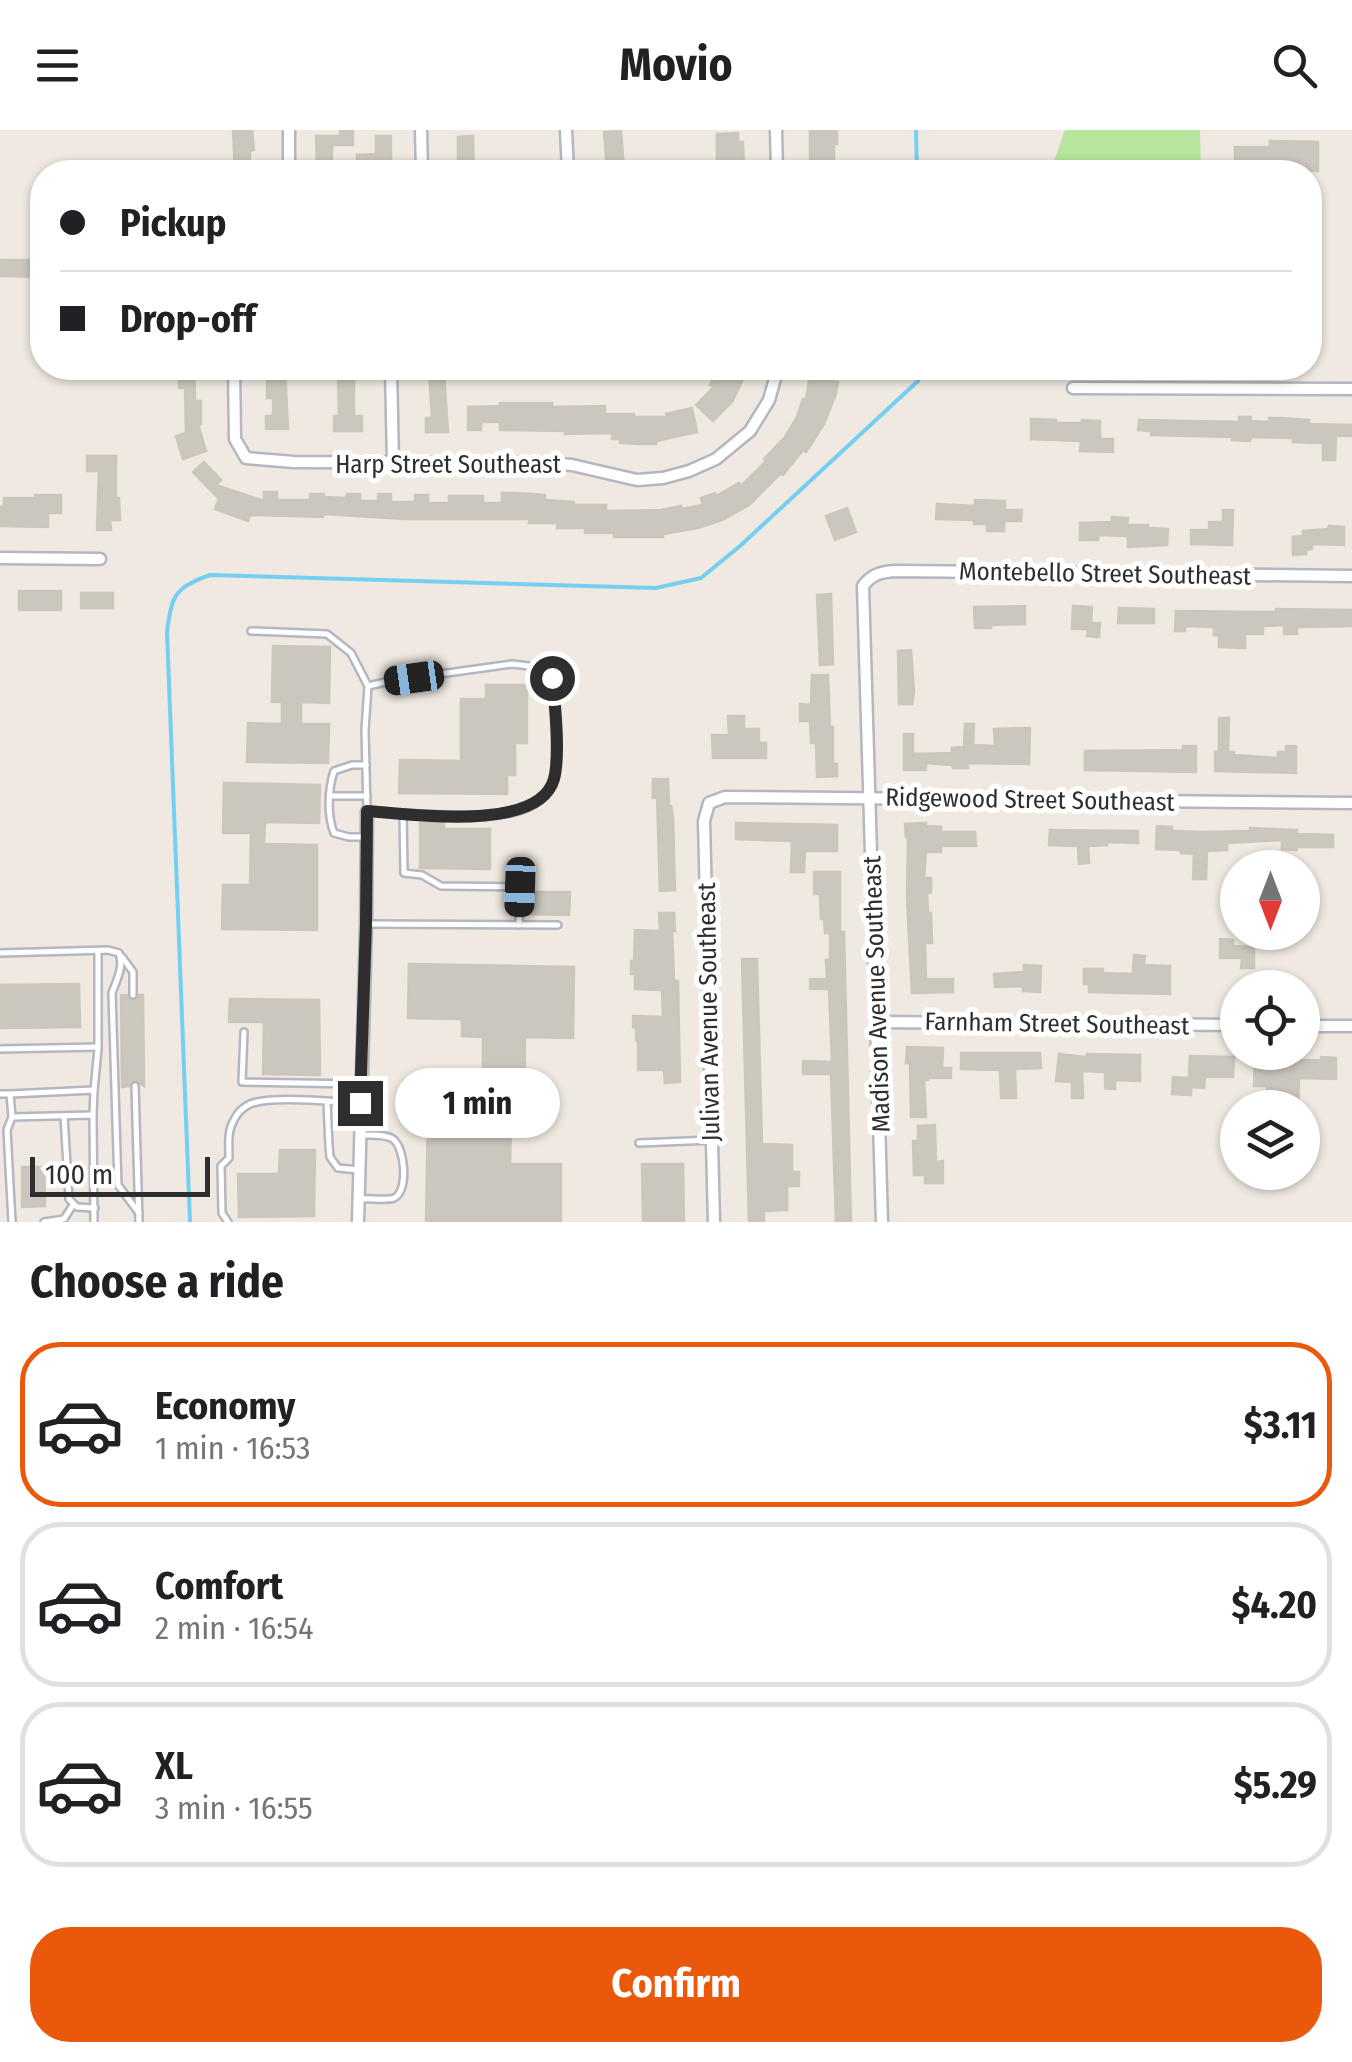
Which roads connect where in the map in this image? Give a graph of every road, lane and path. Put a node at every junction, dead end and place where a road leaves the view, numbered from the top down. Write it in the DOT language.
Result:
graph roads {
  1 [pos="289,130"];
  2 [pos="421,130"];
  3 [pos="566,130"];
  4 [pos="776,130"];
  5 [pos="288,160"];
  6 [pos="422,160"];
  7 [pos="567,160"];
  8 [pos="777,160"];
  9 [pos="234,380"];
  10 [pos="391,380"];
  11 [pos="775,380"];
  12 [pos="1072,388"];
  13 [pos="1352,389"];
  14 [pos="393,464"];
  15 [pos="0,558"];
  16 [pos="100,559"];
  17 [pos="1352,576"];
  18 [pos="863,586"];
  19 [pos="251,631"];
  20 [pos="368,686"];
  21 [pos="366,765"];
  22 [pos="330,796"];
  23 [pos="367,796"];
  24 [pos="869,798"];
  25 [pos="709,803"];
  26 [pos="1352,803"];
  27 [pos="367,811"];
  28 [pos="403,814"];
  29 [pos="366,837"];
  30 [pos="366,924"];
  31 [pos="519,925"];
  32 [pos="558,925"];
  33 [pos="98,951"];
  34 [pos="0,953"];
  35 [pos="119,953"];
  36 [pos="132,995"];
  37 [pos="877,1022"];
  38 [pos="1220,1025"];
  39 [pos="1320,1026"];
  40 [pos="1352,1026"];
  41 [pos="244,1032"];
  42 [pos="98,1047"];
  43 [pos="0,1049"];
  44 [pos="360,1084"];
  45 [pos="135,1086"];
  46 [pos="94,1090"];
  47 [pos="0,1094"];
  48 [pos="10,1094"];
  49 [pos="328,1102"];
  50 [pos="360,1103"];
  51 [pos="64,1116"];
  52 [pos="93,1116"];
  53 [pos="12,1118"];
  54 [pos="360,1135"];
  55 [pos="712,1140"];
  56 [pos="639,1143"];
  57 [pos="359,1170"];
  58 [pos="358,1199"];
  59 [pos="73,1205"];
  60 [pos="94,1208"];
  61 [pos="138,1213"];
  62 [pos="95,1221"];
  63 [pos="12,1222"];
  64 [pos="44,1222"];
  65 [pos="139,1222"];
  66 [pos="228,1222"];
  67 [pos="358,1222"];
  68 [pos="714,1222"];
  69 [pos="882,1222"];
  1 -- 5 [label="street"];
  2 -- 6 [label="street"];
  3 -- 7 [label="street"];
  4 -- 8 [label="street"];
  9 -- 14 [label="street, Harp Street Southeast"];
  10 -- 14 [label="street"];
  11 -- 14 [label="street, Harp Street Southeast"];
  12 -- 13 [label="street"];
  15 -- 16 [label="street"];
  17 -- 18 [label="street, Montebello Street Southeast"];
  18 -- 24 [label="street, Madison Avenue Southeast"];
  19 -- 20 [label="lane"];
  20 -- 21 [label="lane"];
  20 -- 28 [label="lane"];
  21 -- 22 [label="lane"];
  21 -- 23 [label="lane"];
  22 -- 23 [label="lane"];
  22 -- 29 [label="lane"];
  23 -- 27 [label="lane"];
  24 -- 25 [label="street, Ridgewood Street Southeast"];
  24 -- 26 [label="street, Ridgewood Street Southeast"];
  24 -- 37 [label="street, Madison Avenue Southeast"];
  25 -- 55 [label="street, Julivan Avenue Southeast"];
  27 -- 28 [label="lane"];
  27 -- 29 [label="street"];
  28 -- 31 [label="lane"];
  29 -- 30 [label="street"];
  30 -- 31 [label="lane"];
  30 -- 44 [label="street"];
  31 -- 32 [label="lane"];
  33 -- 34 [label="lane"];
  33 -- 35 [label="lane"];
  33 -- 42 [label="lane"];
  35 -- 36 [label="lane"];
  35 -- 61 [label="lane"];
  37 -- 38 [label="street, Farnham Street Southeast"];
  37 -- 69 [label="street, Madison Avenue Southeast"];
  39 -- 40 [label="street"];
  41 -- 44 [label="lane"];
  42 -- 43 [label="lane"];
  42 -- 46 [label="lane"];
  44 -- 50 [label="street"];
  45 -- 61 [label="lane"];
  46 -- 48 [label="lane"];
  46 -- 52 [label="lane"];
  47 -- 48 [label="lane"];
  48 -- 53 [label="lane"];
  49 -- 50 [label="lane"];
  49 -- 57 [label="lane"];
  49 -- 66 [label="lane"];
  50 -- 54 [label="street"];
  51 -- 52 [label="lane"];
  51 -- 53 [label="lane"];
  51 -- 59 [label="lane"];
  52 -- 60 [label="lane"];
  53 -- 63 [label="lane"];
  54 -- 57 [label="street"];
  54 -- 58 [label="lane"];
  55 -- 56 [label="lane"];
  55 -- 68 [label="street, Julivan Avenue Southeast"];
  57 -- 58 [label="street"];
  58 -- 67 [label="street"];
  59 -- 60 [label="lane"];
  59 -- 64 [label="lane"];
  60 -- 62 [label="lane"];
  61 -- 65 [label="lane"];
}
